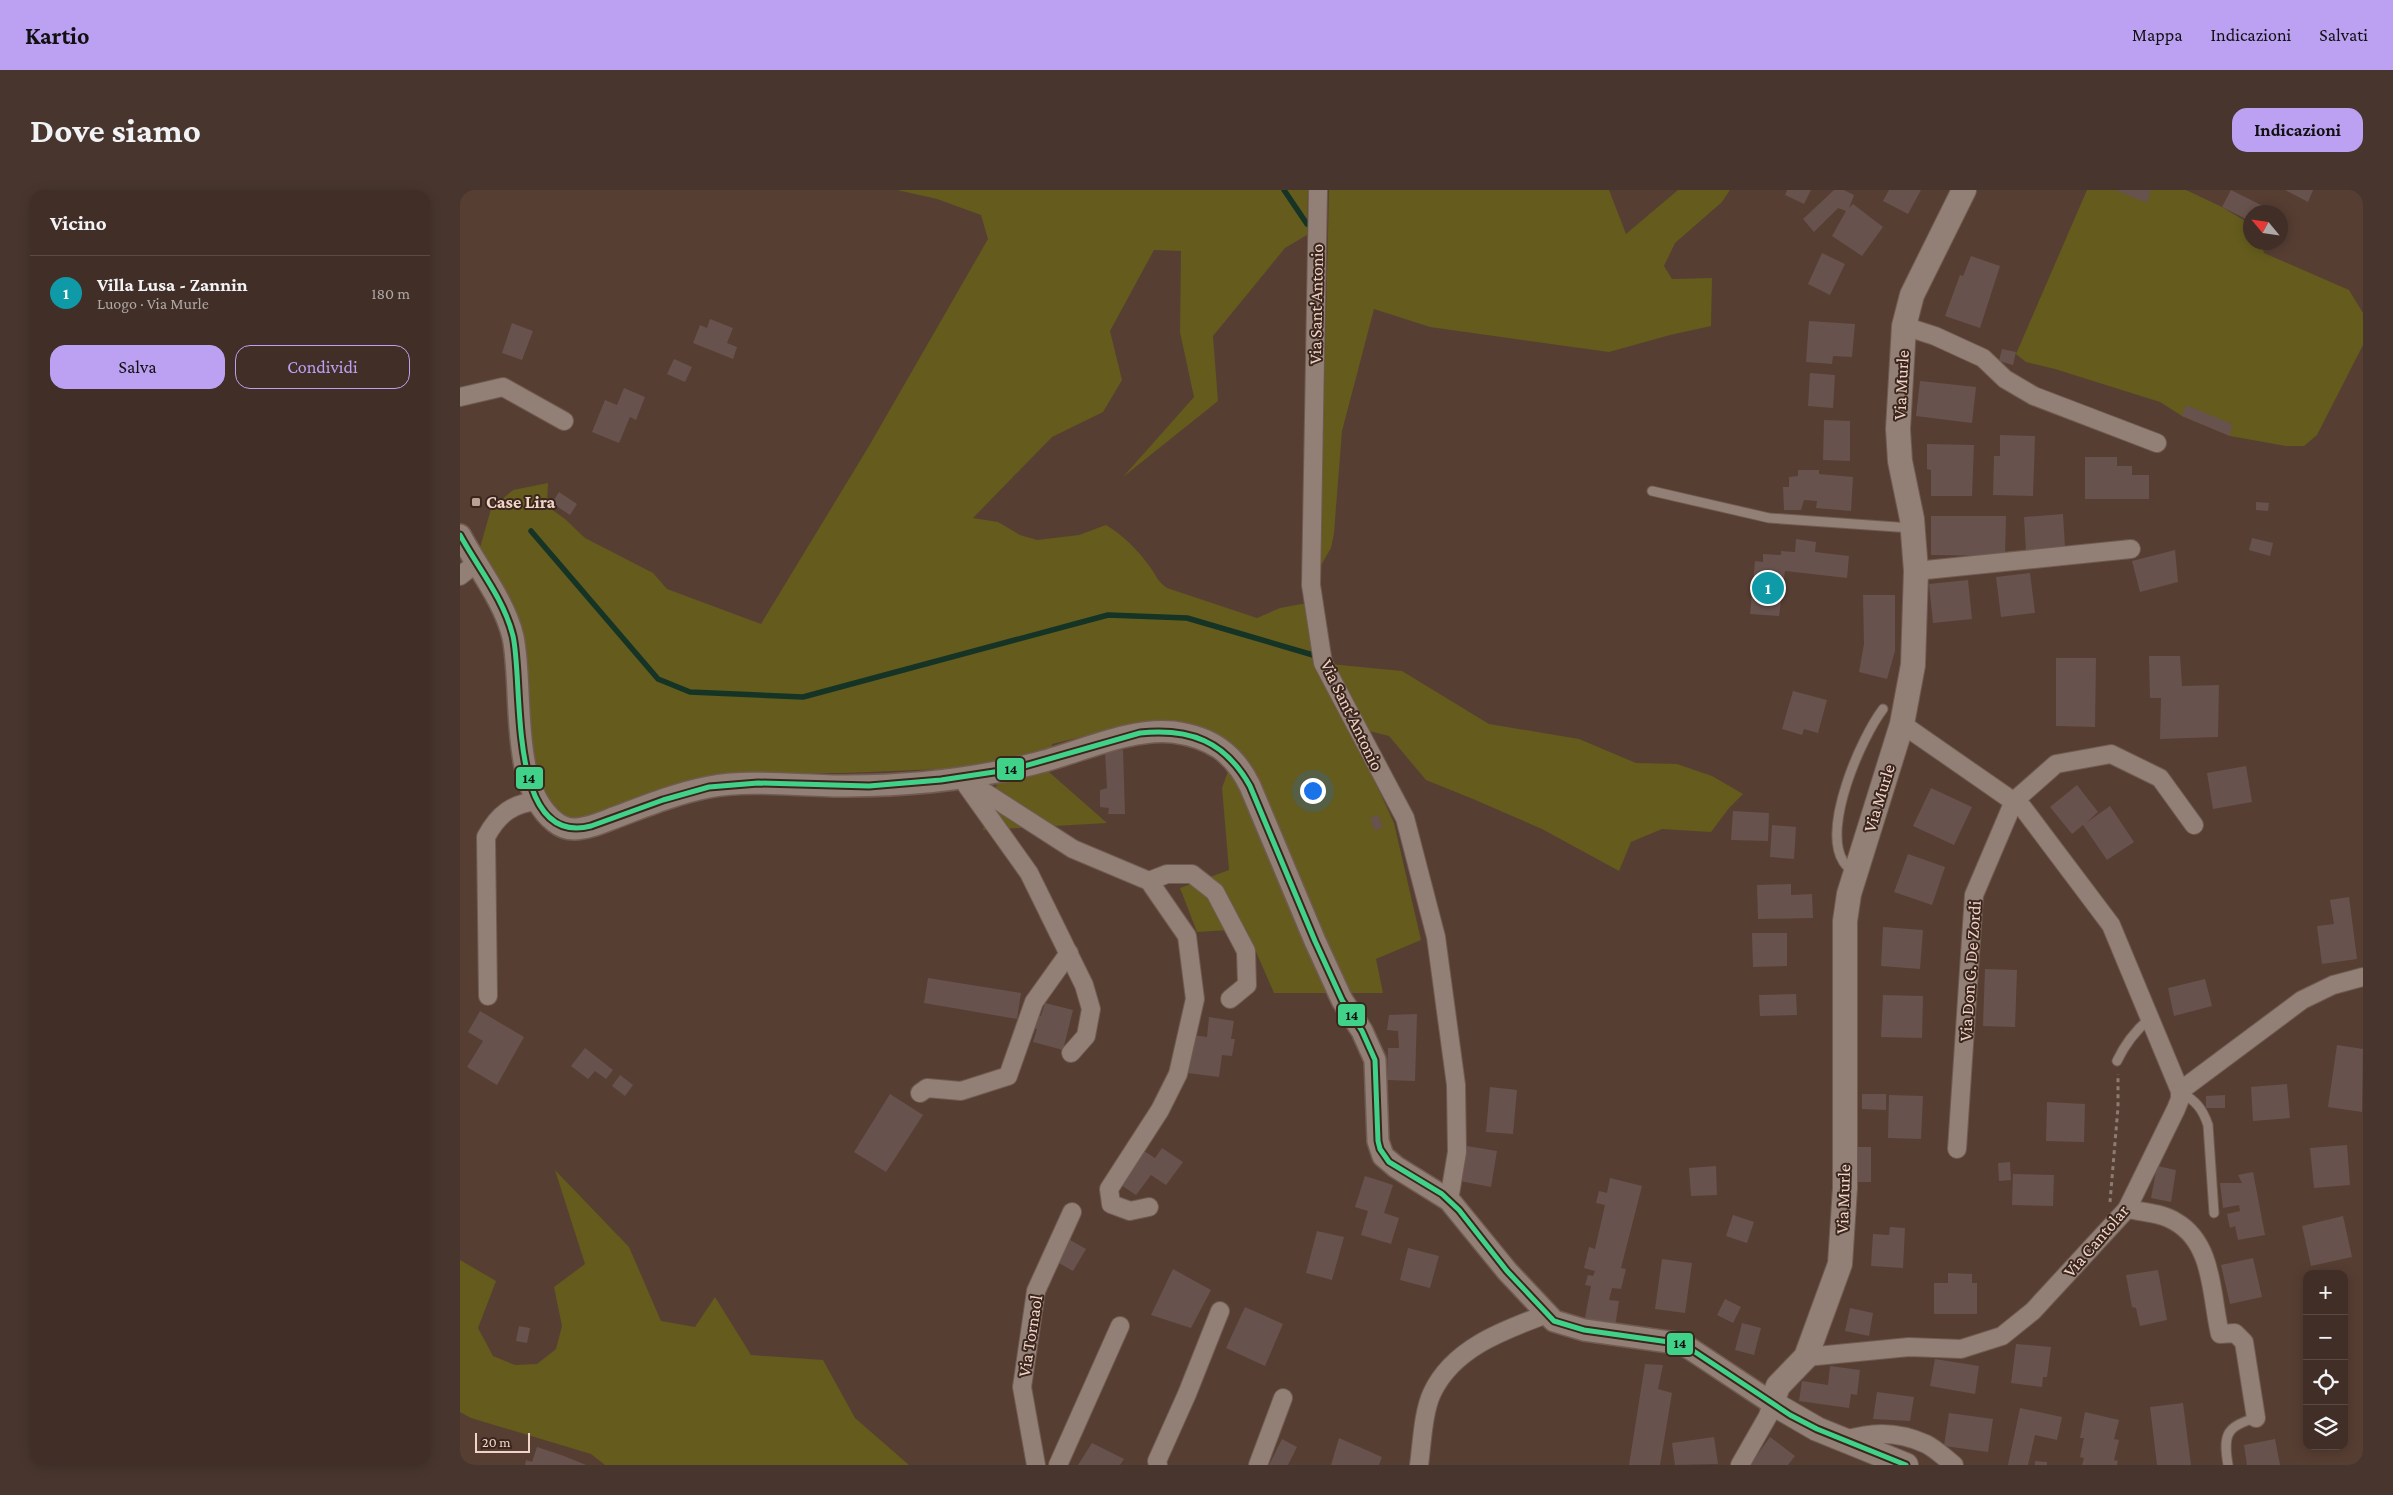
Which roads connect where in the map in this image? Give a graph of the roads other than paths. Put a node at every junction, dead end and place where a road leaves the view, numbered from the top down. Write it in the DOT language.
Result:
graph roads {
  1 [pos="1318,190"];
  2 [pos="1964,190"];
  3 [pos="1904,326"];
  4 [pos="460,397"];
  5 [pos="564,421"];
  6 [pos="2157,444"];
  7 [pos="1652,491"];
  8 [pos="1913,528"];
  9 [pos="460,535"];
  10 [pos="2131,549"];
  11 [pos="468,570"];
  12 [pos="1916,571"];
  13 [pos="1883,709"];
  14 [pos="1902,724"];
  15 [pos="961,777"];
  16 [pos="538,801"];
  17 [pos="2014,801"];
  18 [pos="2194,826"];
  19 [pos="1855,875"];
  20 [pos="1149,881"];
  21 [pos="1069,953"];
  22 [pos="2363,978"];
  23 [pos="488,996"];
  24 [pos="1230,999"];
  25 [pos="2149,1019"];
  26 [pos="1071,1053"];
  27 [pos="2117,1061"];
  28 [pos="2180,1091"];
  29 [pos="920,1093"];
  30 [pos="1957,1149"];
  31 [pos="1449,1200"];
  32 [pos="1149,1207"];
  33 [pos="2127,1208"];
  34 [pos="1072,1212"];
  35 [pos="2214,1213"];
  36 [pos="1220,1311"];
  37 [pos="1547,1314"];
  38 [pos="1120,1326"];
  39 [pos="1806,1357"];
  40 [pos="1283,1398"];
  41 [pos="1772,1402"];
  42 [pos="2256,1418"];
  43 [pos="1846,1440"];
  44 [pos="1036,1465"];
  45 [pos="1058,1465"];
  46 [pos="1158,1465"];
  47 [pos="1258,1465"];
  48 [pos="1419,1465"];
  49 [pos="1740,1465"];
  50 [pos="1906,1465"];
  51 [pos="1954,1465"];
  52 [pos="2228,1465"];
  1 -- 31 [label="street, Via Sant'Antonio"];
  2 -- 3 [label="main road, Via Murle"];
  3 -- 6 [label="street"];
  3 -- 8 [label="main road, Via Murle"];
  4 -- 5 [label="street"];
  7 -- 8 [label="lane"];
  8 -- 12 [label="main road, Via Murle"];
  9 -- 11 [label="street"];
  10 -- 12 [label="street"];
  11 -- 16 [label="street"];
  12 -- 14 [label="main road, Via Murle"];
  13 -- 19 [label="lane"];
  14 -- 17 [label="street"];
  14 -- 19 [label="main road, Via Murle"];
  15 -- 16 [label="street"];
  15 -- 20 [label="street"];
  15 -- 21 [label="street"];
  15 -- 31 [label="street"];
  16 -- 23 [label="street"];
  17 -- 18 [label="street, Via Don G. De Zordi"];
  17 -- 25 [label="street"];
  17 -- 30 [label="street, Via Don G. De Zordi"];
  19 -- 39 [label="main road, Via Murle"];
  20 -- 24 [label="street"];
  20 -- 32 [label="street"];
  21 -- 26 [label="street"];
  21 -- 29 [label="street"];
  22 -- 28 [label="street"];
  25 -- 27 [label="lane"];
  25 -- 28 [label="street"];
  28 -- 33 [label="street, Via Cantolar"];
  28 -- 35 [label="lane"];
  31 -- 37 [label="street"];
  33 -- 39 [label="street, Via Cantolar"];
  33 -- 42 [label="street"];
  34 -- 44 [label="street, Via Tornaol"];
  36 -- 46 [label="street"];
  37 -- 41 [label="street"];
  37 -- 48 [label="street"];
  38 -- 45 [label="street"];
  39 -- 41 [label="main road, Via Murle"];
  40 -- 47 [label="street"];
  41 -- 43 [label="main road"];
  41 -- 49 [label="street"];
  42 -- 52 [label="lane"];
  43 -- 50 [label="main road"];
  43 -- 51 [label="street"];
}
